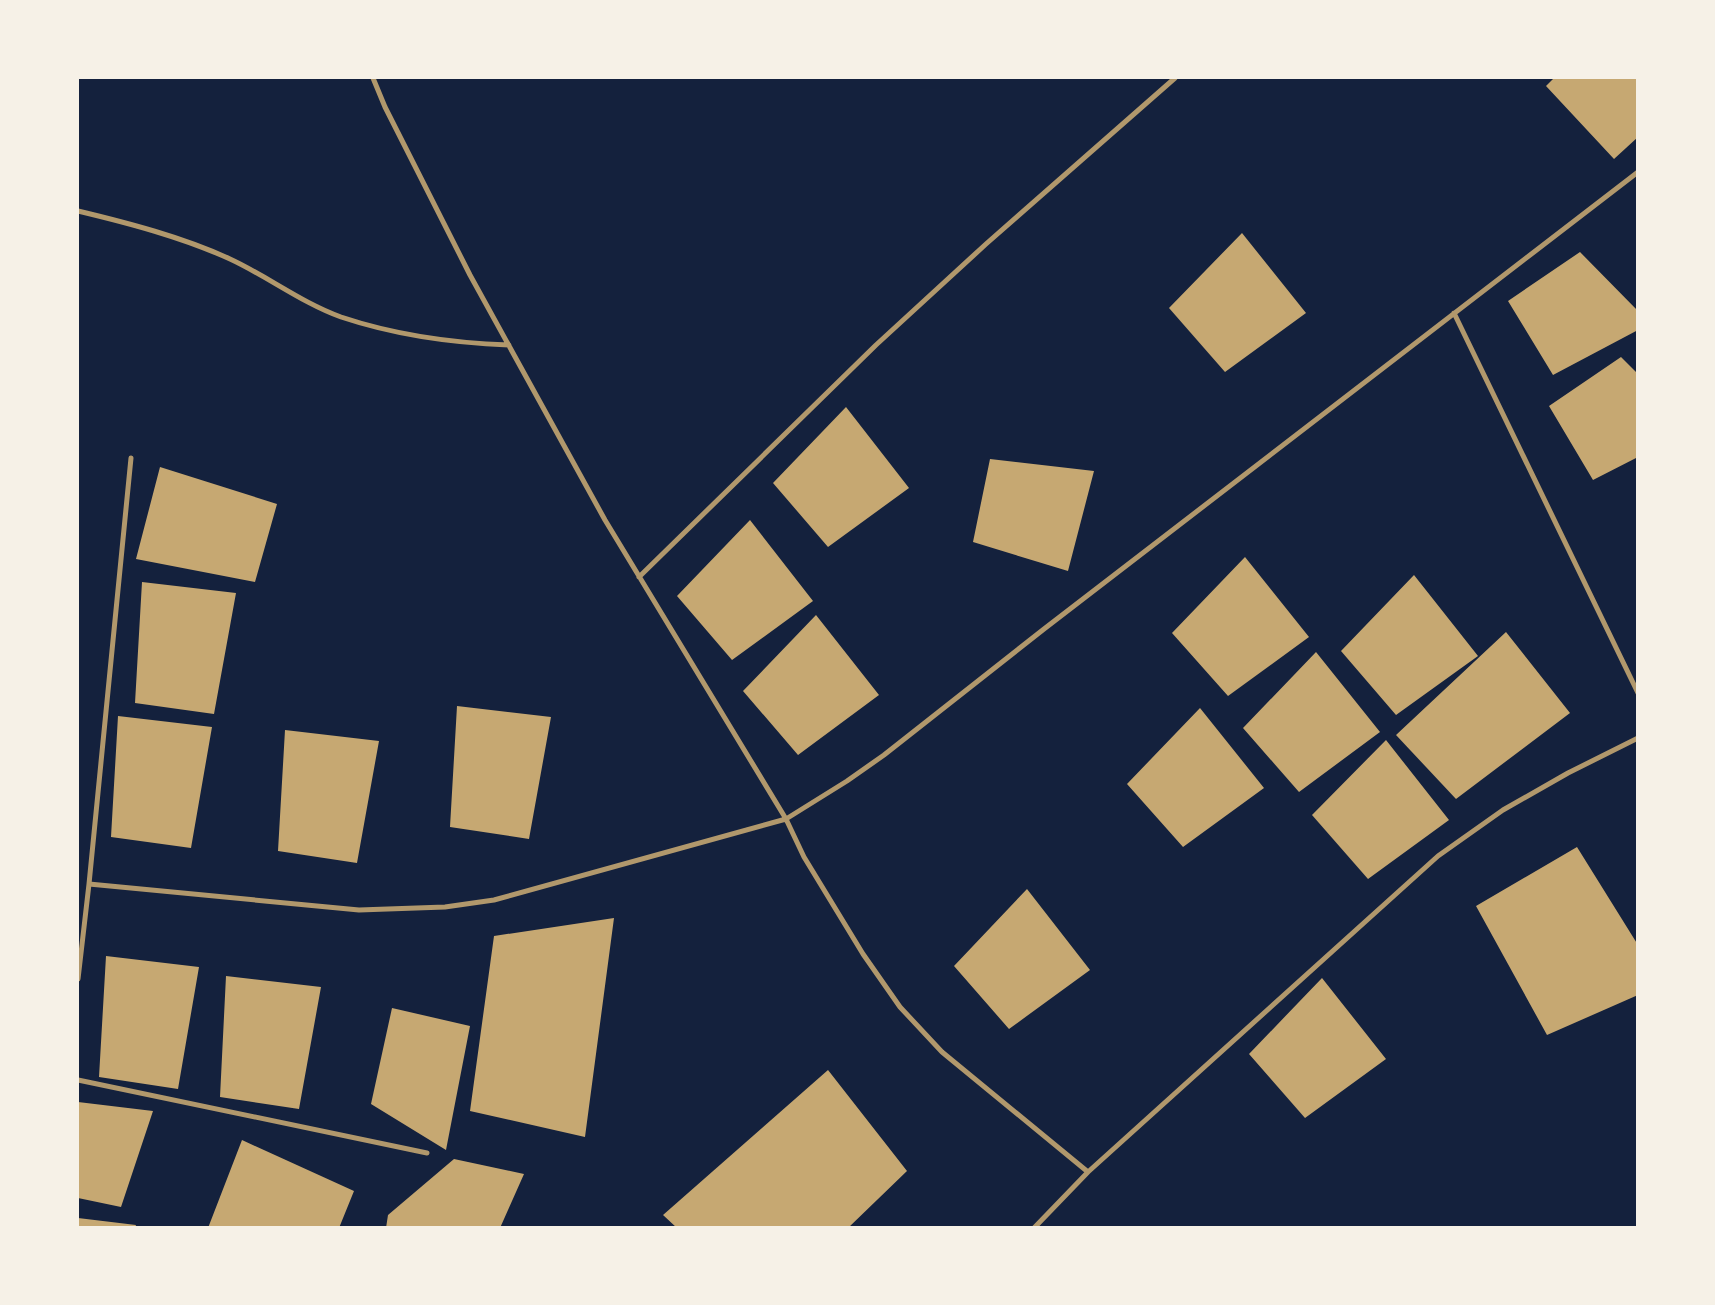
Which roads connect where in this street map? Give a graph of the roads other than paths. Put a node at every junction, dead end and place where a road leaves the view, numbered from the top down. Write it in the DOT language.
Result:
graph roads {
  1 [pos="373,78"];
  2 [pos="1175,78"];
  3 [pos="1638,172"];
  4 [pos="78,212"];
  5 [pos="1454,313"];
  6 [pos="508,345"];
  7 [pos="131,458"];
  8 [pos="639,577"];
  9 [pos="1638,693"];
  10 [pos="1638,738"];
  11 [pos="786,819"];
  12 [pos="89,884"];
  13 [pos="78,979"];
  14 [pos="78,1080"];
  15 [pos="427,1153"];
  16 [pos="1088,1172"];
  17 [pos="1034,1228"];
  1 -- 6 [label="street"];
  2 -- 8 [label="street"];
  3 -- 5 [label="street"];
  4 -- 6 [label="street"];
  5 -- 9 [label="street"];
  5 -- 11 [label="street"];
  6 -- 8 [label="street"];
  7 -- 12 [label="street"];
  8 -- 11 [label="street"];
  10 -- 16 [label="street"];
  11 -- 12 [label="street"];
  11 -- 16 [label="street"];
  12 -- 13 [label="street"];
  14 -- 15 [label="street"];
  16 -- 17 [label="street"];
}
